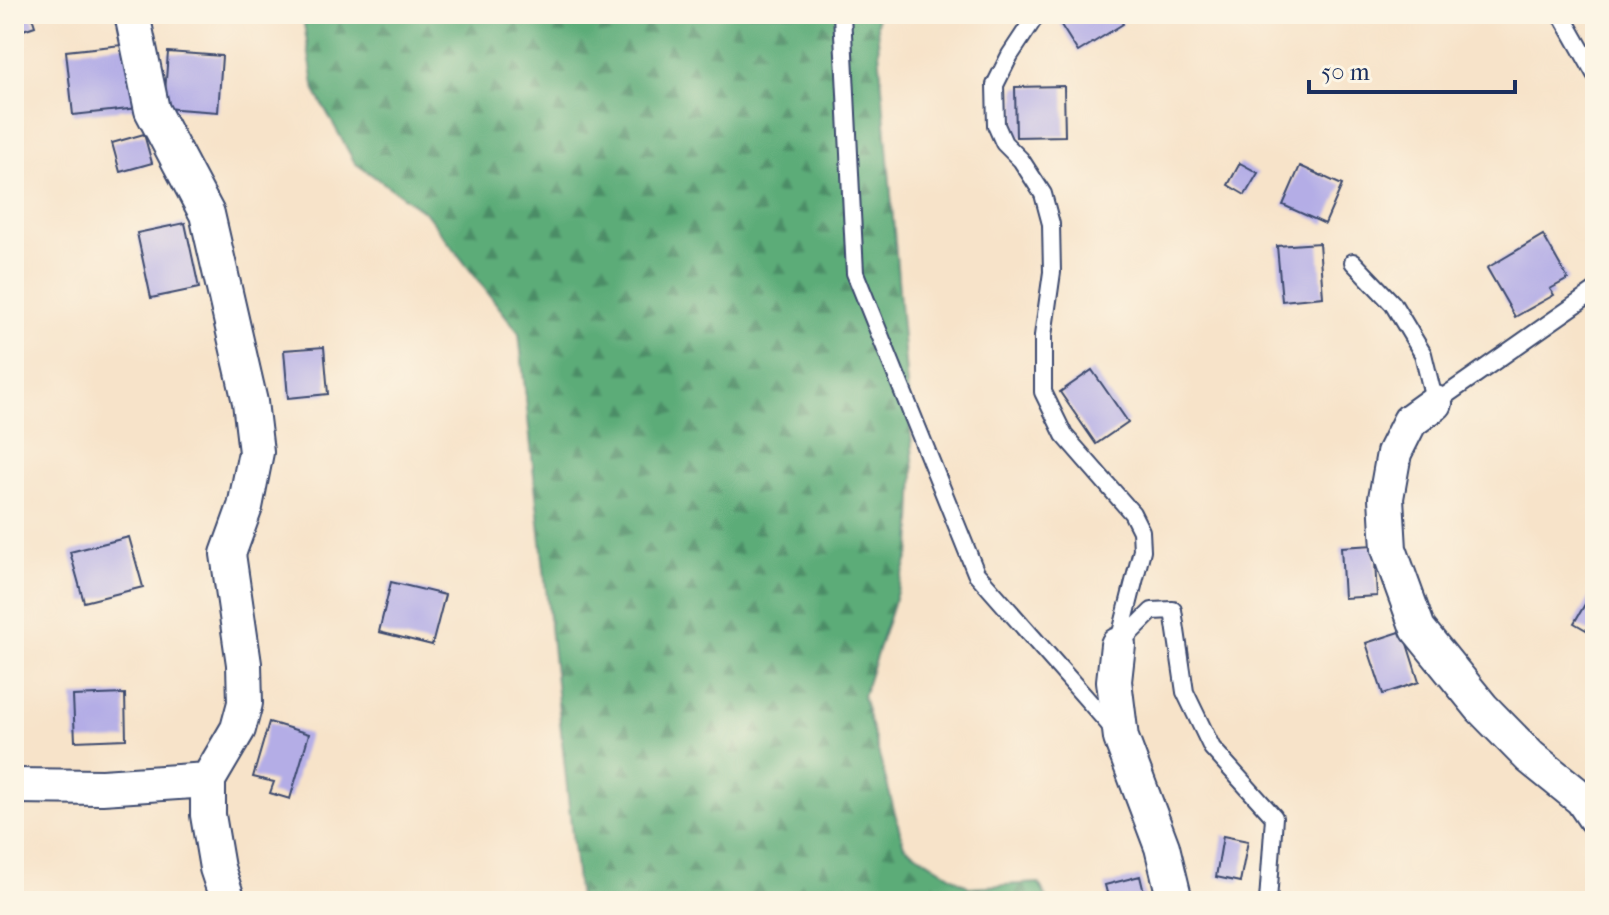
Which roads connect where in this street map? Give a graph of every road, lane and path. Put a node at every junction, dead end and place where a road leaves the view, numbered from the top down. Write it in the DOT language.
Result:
graph roads {
  1 [pos="132,14"];
  2 [pos="842,14"];
  3 [pos="1037,14"];
  4 [pos="1561,14"];
  5 [pos="1595,74"];
  6 [pos="1353,262"];
  7 [pos="1595,291"];
  8 [pos="1435,403"];
  9 [pos="1118,645"];
  10 [pos="1121,738"];
  11 [pos="208,780"];
  12 [pos="14,786"];
  13 [pos="1595,818"];
  14 [pos="228,901"];
  15 [pos="1175,901"];
  16 [pos="1268,901"];
  1 -- 11 [label="street"];
  2 -- 10 [label="lane"];
  3 -- 9 [label="lane"];
  4 -- 5 [label="lane"];
  6 -- 8 [label="lane"];
  7 -- 8 [label="lane"];
  8 -- 13 [label="street"];
  9 -- 10 [label="street"];
  9 -- 16 [label="lane"];
  10 -- 15 [label="street"];
  11 -- 12 [label="street"];
  11 -- 14 [label="street"];
}
